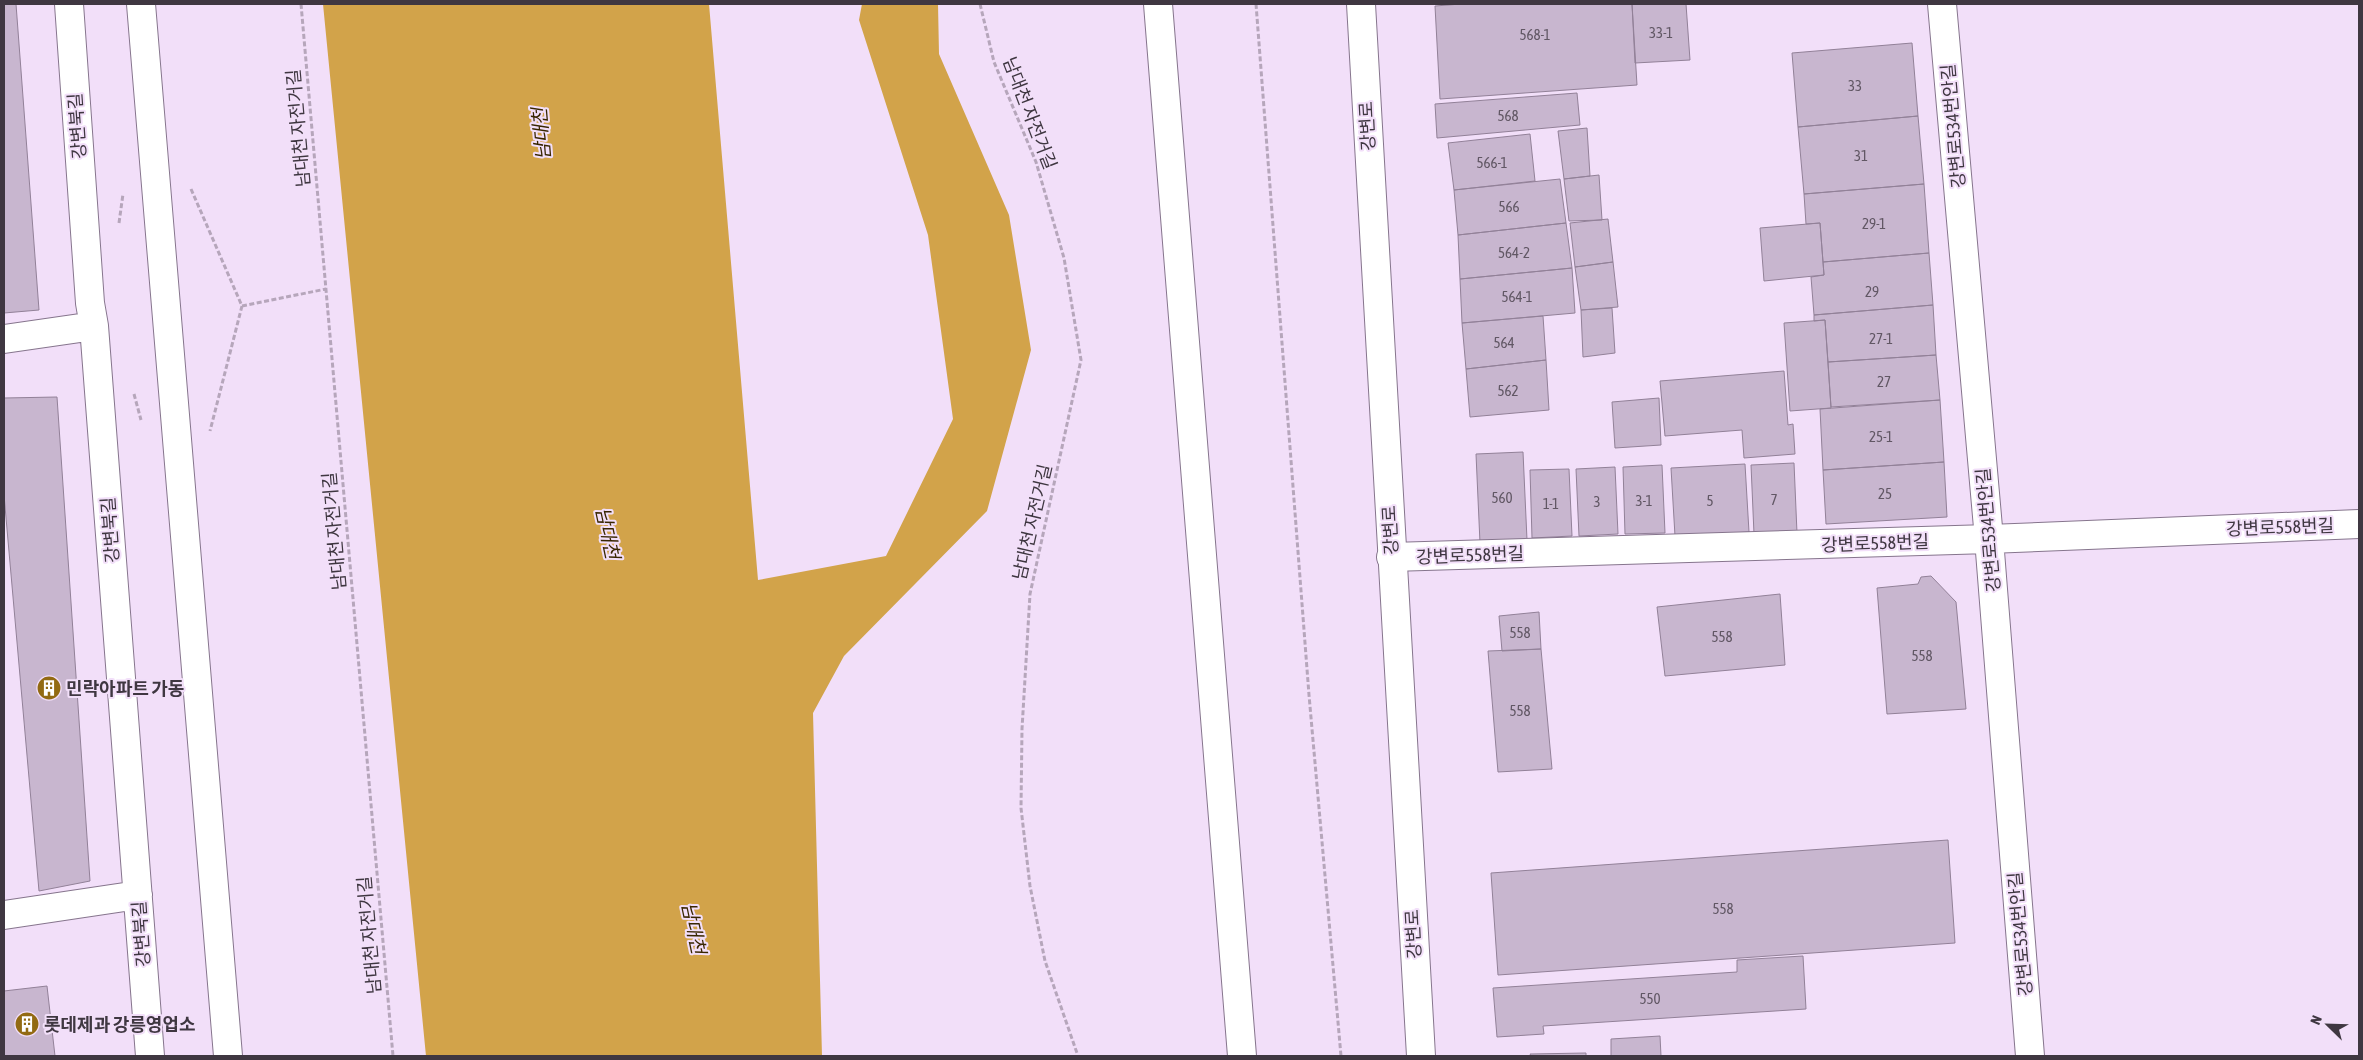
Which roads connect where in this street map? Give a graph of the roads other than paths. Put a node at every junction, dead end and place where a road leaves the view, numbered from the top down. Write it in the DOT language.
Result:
graph roads {
  1 [pos="69,4"];
  2 [pos="142,4"];
  3 [pos="1158,4"];
  4 [pos="1361,4"];
  5 [pos="1942,4"];
  6 [pos="94,326"];
  7 [pos="4,340"];
  8 [pos="2359,524"];
  9 [pos="1989,539"];
  10 [pos="1391,557"];
  11 [pos="138,895"];
  12 [pos="4,915"];
  13 [pos="150,1056"];
  14 [pos="228,1056"];
  15 [pos="1242,1056"];
  16 [pos="1421,1056"];
  17 [pos="2030,1056"];
  1 -- 6 [label="street, 강변북길"];
  2 -- 14 [label="street"];
  3 -- 15 [label="street"];
  4 -- 10 [label="street, 강변로"];
  5 -- 9 [label="street, 강변로534번안길"];
  6 -- 7 [label="street"];
  6 -- 11 [label="street, 강변북길"];
  8 -- 9 [label="street, 강변로558번길"];
  9 -- 10 [label="street, 강변로558번길"];
  9 -- 17 [label="street, 강변로534번안길"];
  10 -- 16 [label="street, 강변로"];
  11 -- 12 [label="street"];
  11 -- 13 [label="street, 강변북길"];
}
